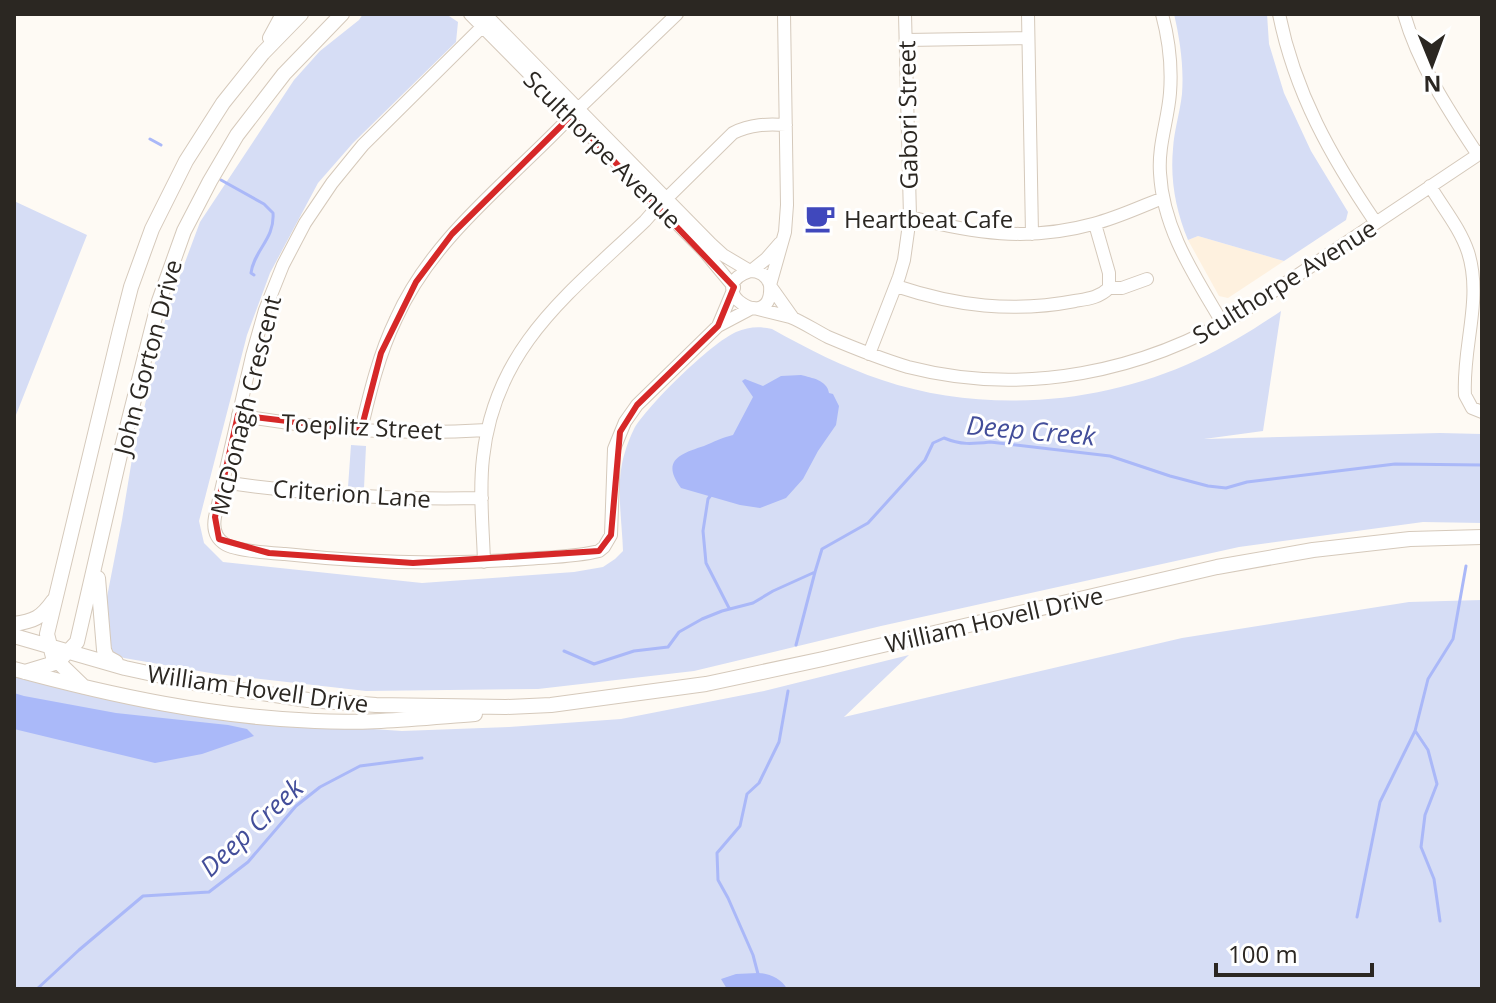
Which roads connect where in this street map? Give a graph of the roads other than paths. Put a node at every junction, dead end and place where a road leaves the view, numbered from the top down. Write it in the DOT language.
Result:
graph roads {
  1 [pos="283,14"];
  2 [pos="301,14"];
  3 [pos="342,14"];
  4 [pos="470,14"];
  5 [pos="677,14"];
  6 [pos="784,14"];
  7 [pos="905,14"];
  8 [pos="1028,14"];
  9 [pos="1162,14"];
  10 [pos="1279,14"];
  11 [pos="1404,14"];
  12 [pos="488,18"];
  13 [pos="1028,38"];
  14 [pos="906,40"];
  15 [pos="263,53"];
  16 [pos="575,112"];
  17 [pos="786,125"];
  18 [pos="1480,154"];
  19 [pos="1430,186"];
  20 [pos="1163,198"];
  21 [pos="663,202"];
  22 [pos="910,217"];
  23 [pos="1376,223"];
  24 [pos="1095,224"];
  25 [pos="1032,234"];
  26 [pos="782,240"];
  27 [pos="750,271"];
  28 [pos="1147,279"];
  29 [pos="771,286"];
  30 [pos="896,286"];
  31 [pos="1478,287"];
  32 [pos="734,288"];
  33 [pos="1109,288"];
  34 [pos="753,308"];
  35 [pos="793,318"];
  36 [pos="1223,324"];
  37 [pos="718,326"];
  38 [pos="869,354"];
  39 [pos="1482,412"];
  40 [pos="238,415"];
  41 [pos="361,430"];
  42 [pos="487,430"];
  43 [pos="223,482"];
  44 [pos="482,498"];
  45 [pos="1482,537"];
  46 [pos="484,562"];
  47 [pos="95,566"];
  48 [pos="56,596"];
  49 [pos="14,624"];
  50 [pos="14,636"];
  51 [pos="49,646"];
  52 [pos="64,657"];
  53 [pos="125,668"];
  54 [pos="19,670"];
  55 [pos="84,687"];
  56 [pos="506,707"];
  1 -- 15 [label="main road"];
  2 -- 15 [label="main road, John Gorton Drive"];
  3 -- 47 [label="main road, John Gorton Drive"];
  4 -- 12 [label="street, Sculthorpe Avenue"];
  5 -- 16 [label="street"];
  6 -- 17 [label="street"];
  7 -- 14 [label="street, Gabori Street"];
  8 -- 13 [label="street"];
  9 -- 20 [label="street"];
  10 -- 23 [label="street"];
  11 -- 18 [label="street"];
  12 -- 16 [label="street, Sculthorpe Avenue"];
  12 -- 40 [label="street, McDonagh Crescent"];
  13 -- 14 [label="street"];
  13 -- 25 [label="street"];
  14 -- 22 [label="street, Gabori Street"];
  15 -- 48 [label="main road, John Gorton Drive"];
  16 -- 21 [label="street, Sculthorpe Avenue"];
  16 -- 41 [label="street"];
  17 -- 21 [label="street"];
  17 -- 26 [label="street"];
  18 -- 19 [label="street, Sculthorpe Avenue"];
  19 -- 23 [label="street, Sculthorpe Avenue"];
  19 -- 31 [label="street"];
  20 -- 24 [label="street"];
  20 -- 36 [label="street"];
  21 -- 27 [label="street, Sculthorpe Avenue"];
  21 -- 32 [label="street, Sculthorpe Avenue"];
  21 -- 42 [label="street"];
  22 -- 25 [label="street"];
  22 -- 30 [label="street, Gabori Street"];
  23 -- 36 [label="street, Sculthorpe Avenue"];
  24 -- 25 [label="street"];
  24 -- 33 [label="street"];
  26 -- 27 [label="street"];
  26 -- 29 [label="street"];
  27 -- 29 [label="street"];
  27 -- 32 [label="street"];
  28 -- 33 [label="street"];
  29 -- 34 [label="street"];
  29 -- 35 [label="street, Sculthorpe Avenue"];
  30 -- 33 [label="street"];
  30 -- 38 [label="street, Gabori Street"];
  31 -- 39 [label="street"];
  32 -- 34 [label="street"];
  32 -- 37 [label="street, McDonagh Crescent"];
  34 -- 35 [label="street, Sculthorpe Avenue"];
  34 -- 37 [label="street, McDonagh Crescent"];
  35 -- 38 [label="street, Sculthorpe Avenue"];
  36 -- 38 [label="street, Sculthorpe Avenue"];
  37 -- 46 [label="street, McDonagh Crescent"];
  40 -- 41 [label="street, Toeplitz Street"];
  40 -- 43 [label="street, McDonagh Crescent"];
  41 -- 42 [label="street, Toeplitz Street"];
  42 -- 44 [label="street"];
  43 -- 44 [label="street, Criterion Lane"];
  43 -- 46 [label="street, McDonagh Crescent"];
  44 -- 46 [label="street"];
  45 -- 56 [label="main road, William Hovell Drive"];
  47 -- 52 [label="main road, John Gorton Drive"];
  47 -- 53 [label="main road"];
  48 -- 49 [label="main road"];
  48 -- 51 [label="main road, John Gorton Drive"];
  50 -- 51 [label="main road, William Hovell Drive"];
  51 -- 52 [label="main road, William Hovell Drive"];
  52 -- 53 [label="main road, William Hovell Drive"];
  52 -- 54 [label="main road"];
  52 -- 55 [label="main road"];
  53 -- 56 [label="main road, William Hovell Drive"];
  54 -- 55 [label="main road, William Hovell Drive"];
  55 -- 56 [label="main road, William Hovell Drive"];
}
